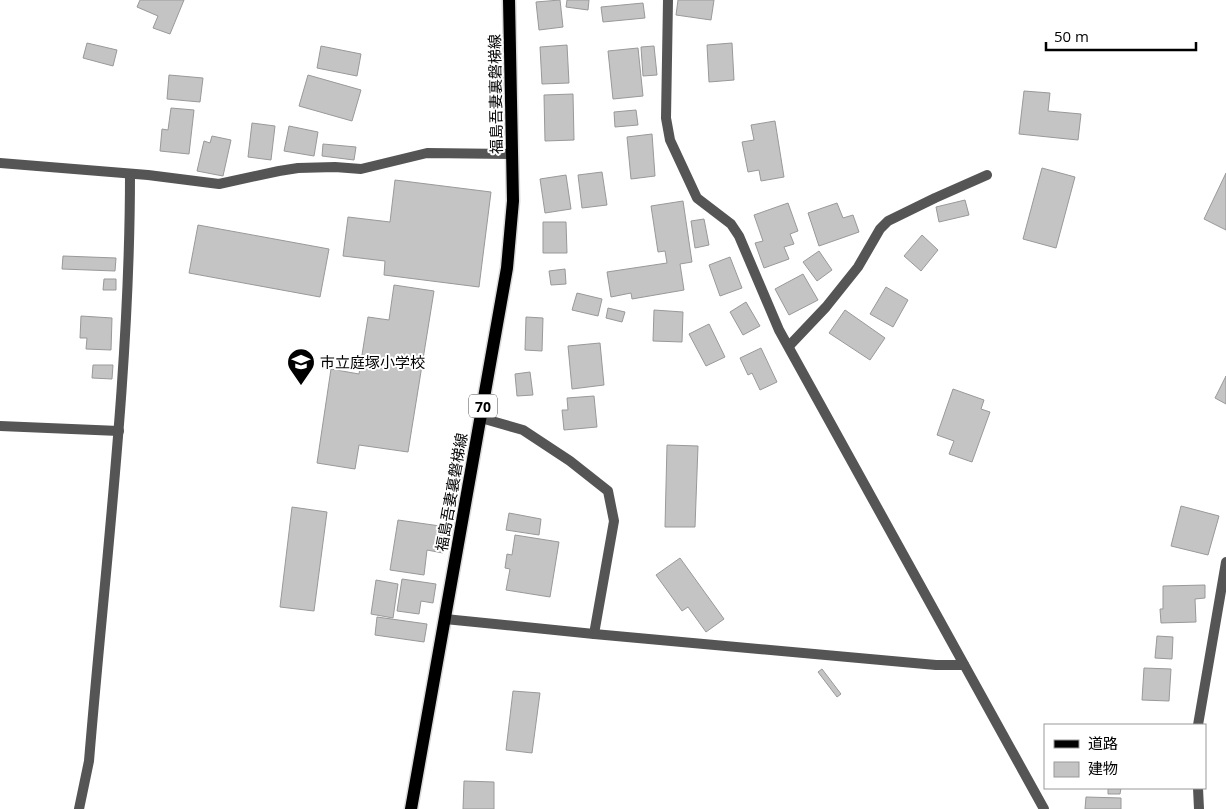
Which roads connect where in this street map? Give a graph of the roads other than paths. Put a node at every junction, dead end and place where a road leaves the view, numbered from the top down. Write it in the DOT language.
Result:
graph roads {
  1 [pos="509,0"];
  2 [pos="668,0"];
  3 [pos="512,154"];
  4 [pos="0,163"];
  5 [pos="130,174"];
  6 [pos="987,175"];
  7 [pos="789,346"];
  8 [pos="481,418"];
  9 [pos="0,426"];
  10 [pos="119,431"];
  11 [pos="1226,562"];
  12 [pos="445,619"];
  13 [pos="594,634"];
  14 [pos="964,665"];
  15 [pos="1198,724"];
  16 [pos="1198,789"];
  17 [pos="79,809"];
  18 [pos="411,809"];
  19 [pos="1044,809"];
  20 [pos="1199,809"];
  1 -- 3 [label="main road, 福島吾妻裏磐梯線 / 70"];
  2 -- 7 [label="street"];
  3 -- 5 [label="street"];
  3 -- 8 [label="main road, 福島吾妻裏磐梯線 / 70"];
  4 -- 5 [label="street"];
  5 -- 10 [label="street"];
  6 -- 7 [label="street"];
  7 -- 14 [label="street"];
  8 -- 12 [label="main road, 福島吾妻裏磐梯線 / 70"];
  8 -- 13 [label="street"];
  9 -- 10 [label="street"];
  10 -- 17 [label="street"];
  11 -- 15 [label="street"];
  12 -- 13 [label="street"];
  12 -- 18 [label="main road, 福島吾妻裏磐梯線 / 70"];
  13 -- 14 [label="street"];
  14 -- 19 [label="street"];
  16 -- 20 [label="street"];
}
